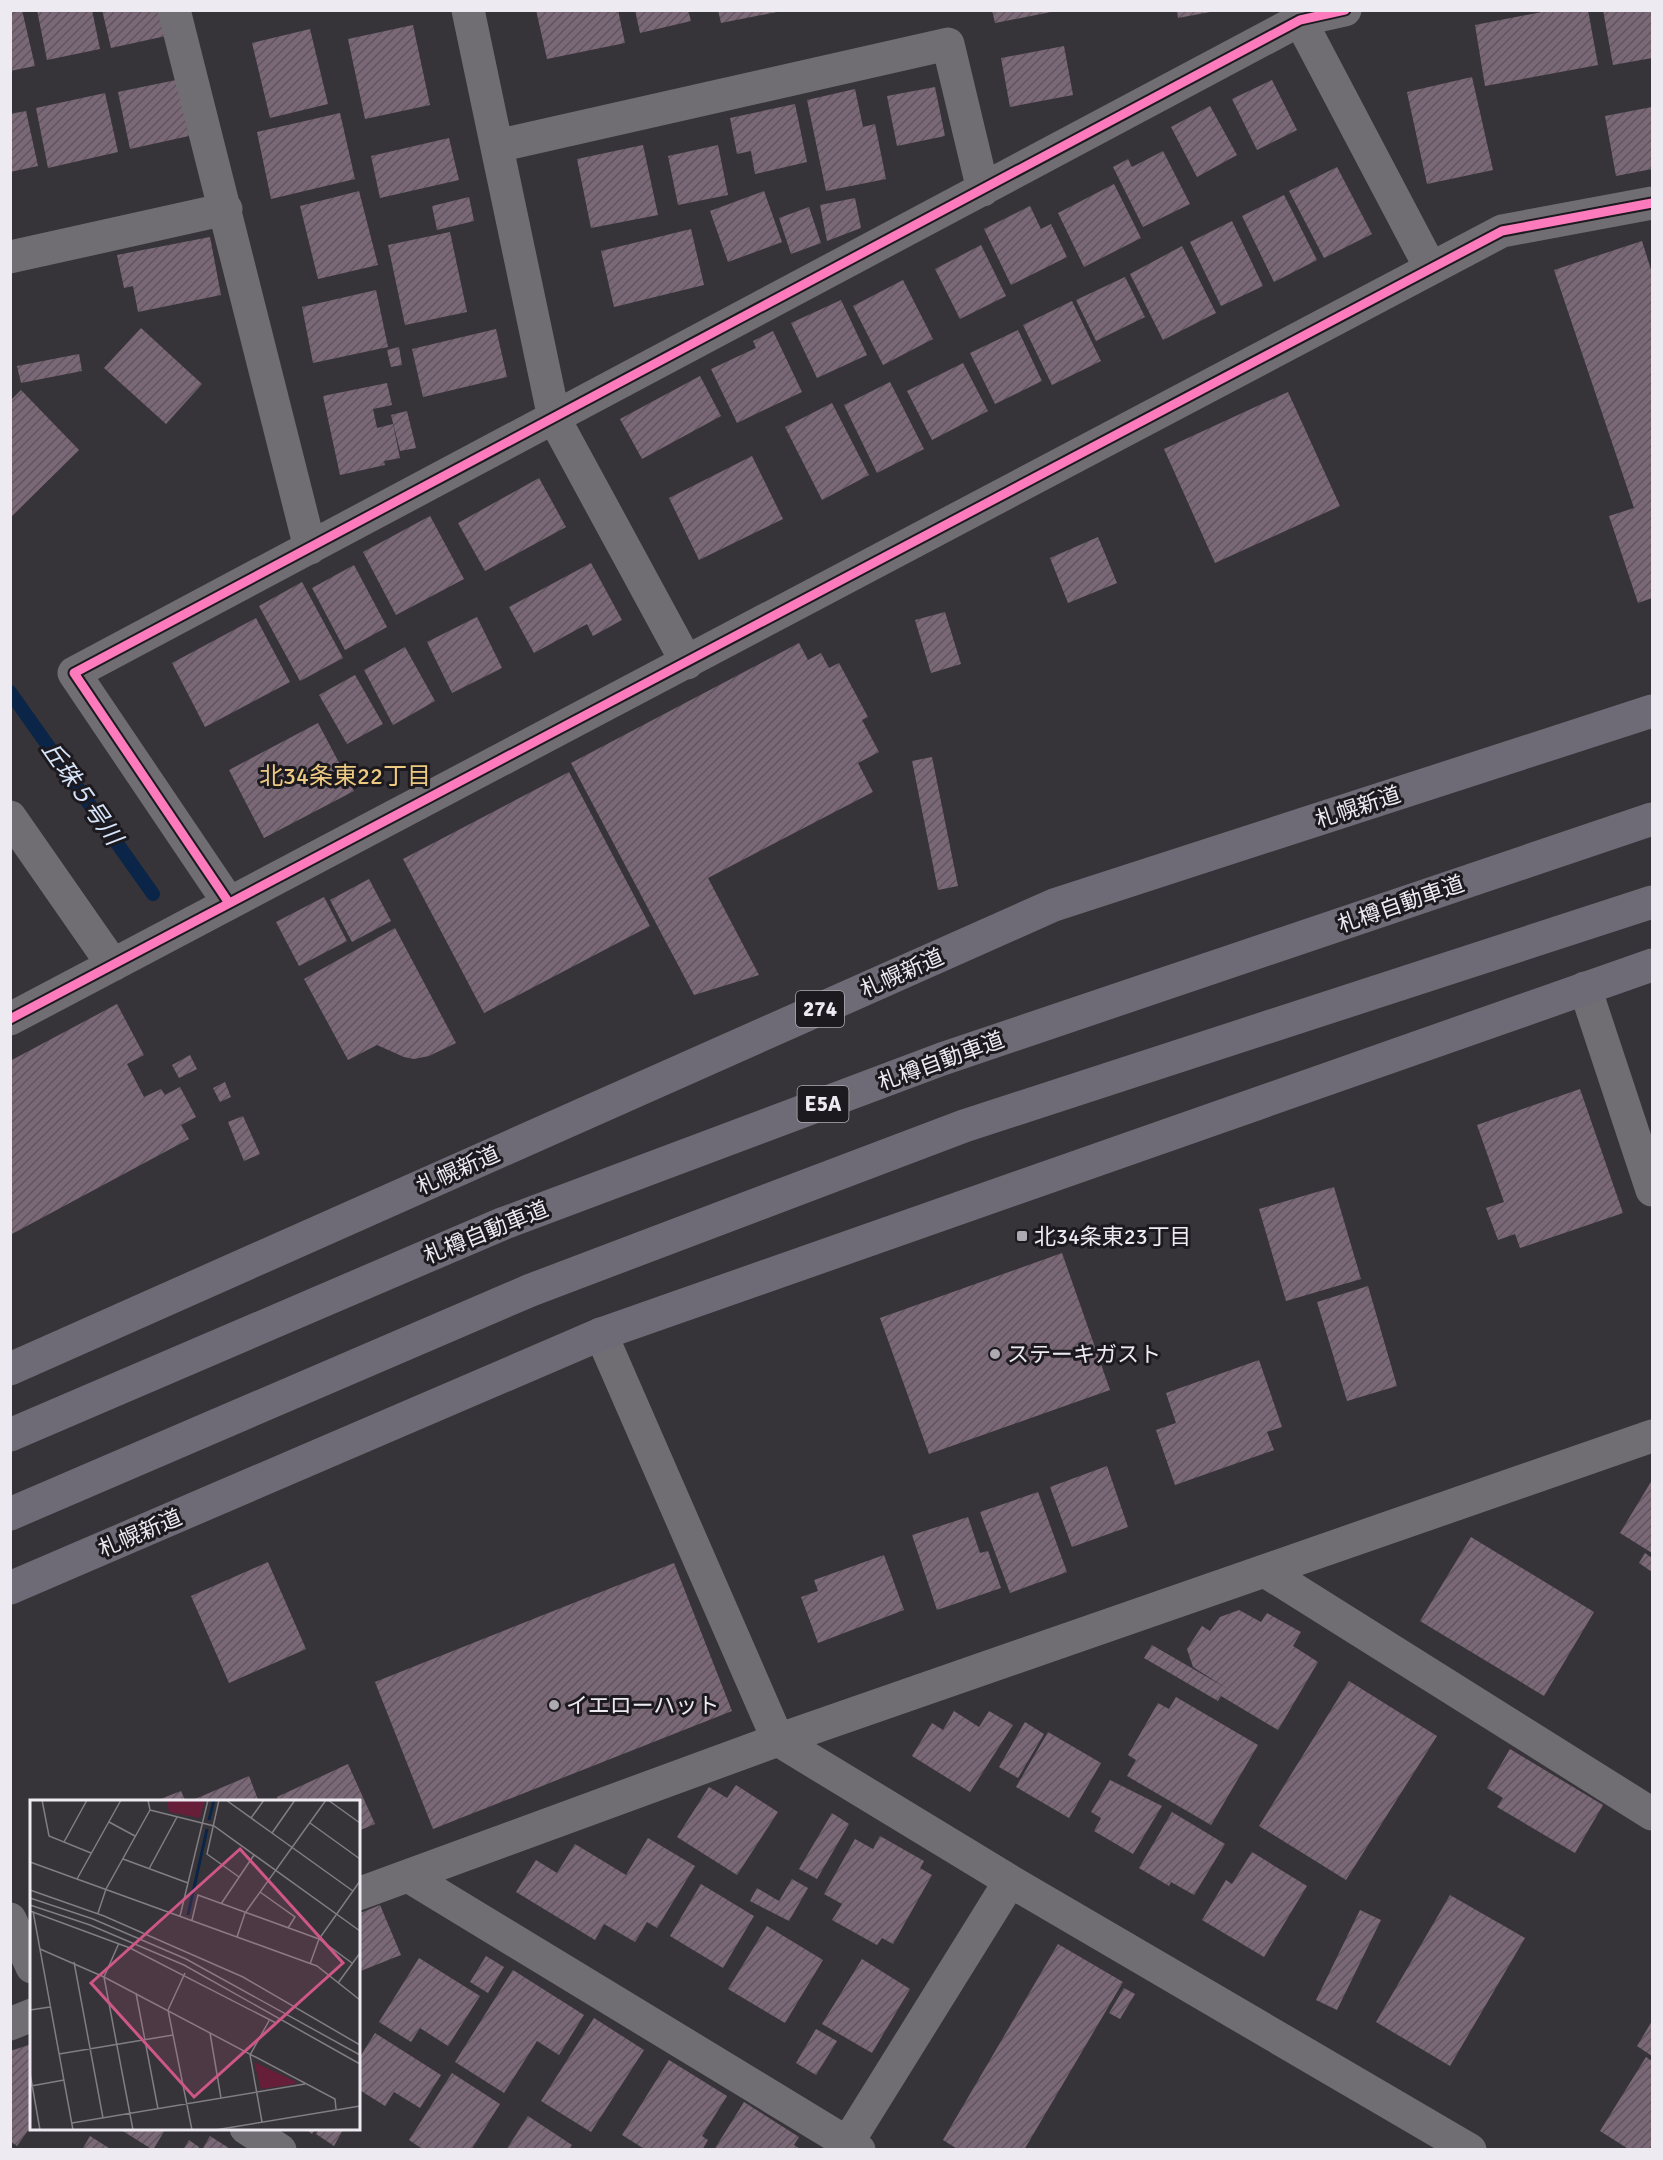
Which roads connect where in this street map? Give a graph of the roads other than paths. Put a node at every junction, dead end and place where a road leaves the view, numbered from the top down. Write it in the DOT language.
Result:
graph roads {
  1 [pos="174,10"];
  2 [pos="468,10"];
  3 [pos="1345,10"];
  4 [pos="1299,15"];
  5 [pos="497,146"];
  6 [pos="982,190"];
  7 [pos="1653,203"];
  8 [pos="226,209"];
  9 [pos="10,257"];
  10 [pos="1430,267"];
  11 [pos="554,418"];
  12 [pos="310,548"];
  13 [pos="687,663"];
  14 [pos="1653,711"];
  15 [pos="10,817"];
  16 [pos="1653,819"];
  17 [pos="1653,902"];
  18 [pos="229,903"];
  19 [pos="113,965"];
  20 [pos="1653,965"];
  21 [pos="1585,988"];
  22 [pos="10,1019"];
  23 [pos="1653,1190"];
  24 [pos="601,1334"];
  25 [pos="10,1369"];
  26 [pos="10,1435"];
  27 [pos="1653,1436"];
  28 [pos="10,1514"];
  29 [pos="1266,1571"];
  30 [pos="10,1588"];
  31 [pos="778,1740"];
  32 [pos="1653,1814"];
  33 [pos="408,1876"];
  34 [pos="1010,1881"];
  35 [pos="360,1893"];
  36 [pos="10,1919"];
  37 [pos="30,1963"];
  38 [pos="30,2016"];
  39 [pos="10,2024"];
  40 [pos="249,2130"];
  41 [pos="850,2147"];
  42 [pos="280,2150"];
  43 [pos="1470,2150"];
  1 -- 8 [label="street"];
  2 -- 5 [label="street"];
  3 -- 4 [label="street"];
  4 -- 6 [label="street"];
  4 -- 10 [label="street"];
  5 -- 6 [label="street"];
  5 -- 11 [label="street"];
  6 -- 11 [label="street"];
  7 -- 10 [label="street"];
  8 -- 9 [label="street"];
  8 -- 12 [label="street"];
  10 -- 13 [label="street"];
  11 -- 12 [label="street"];
  11 -- 13 [label="street"];
  12 -- 18 [label="street"];
  13 -- 18 [label="street"];
  14 -- 25 [label="highway, 札幌新道 / 274"];
  15 -- 19 [label="street"];
  16 -- 26 [label="highway, 札樽自動車道 / E5A"];
  17 -- 28 [label="highway"];
  18 -- 19 [label="street"];
  19 -- 22 [label="street"];
  20 -- 21 [label="highway, 札幌新道"];
  21 -- 23 [label="street"];
  21 -- 24 [label="highway, 札幌新道"];
  24 -- 30 [label="highway, 札幌新道"];
  24 -- 31 [label="street"];
  27 -- 29 [label="street"];
  29 -- 31 [label="street"];
  29 -- 32 [label="street"];
  31 -- 33 [label="street"];
  31 -- 34 [label="street"];
  33 -- 35 [label="street"];
  33 -- 41 [label="street"];
  34 -- 41 [label="street"];
  34 -- 43 [label="street"];
  36 -- 37 [label="street"];
  38 -- 39 [label="street"];
  40 -- 42 [label="street"];
}
